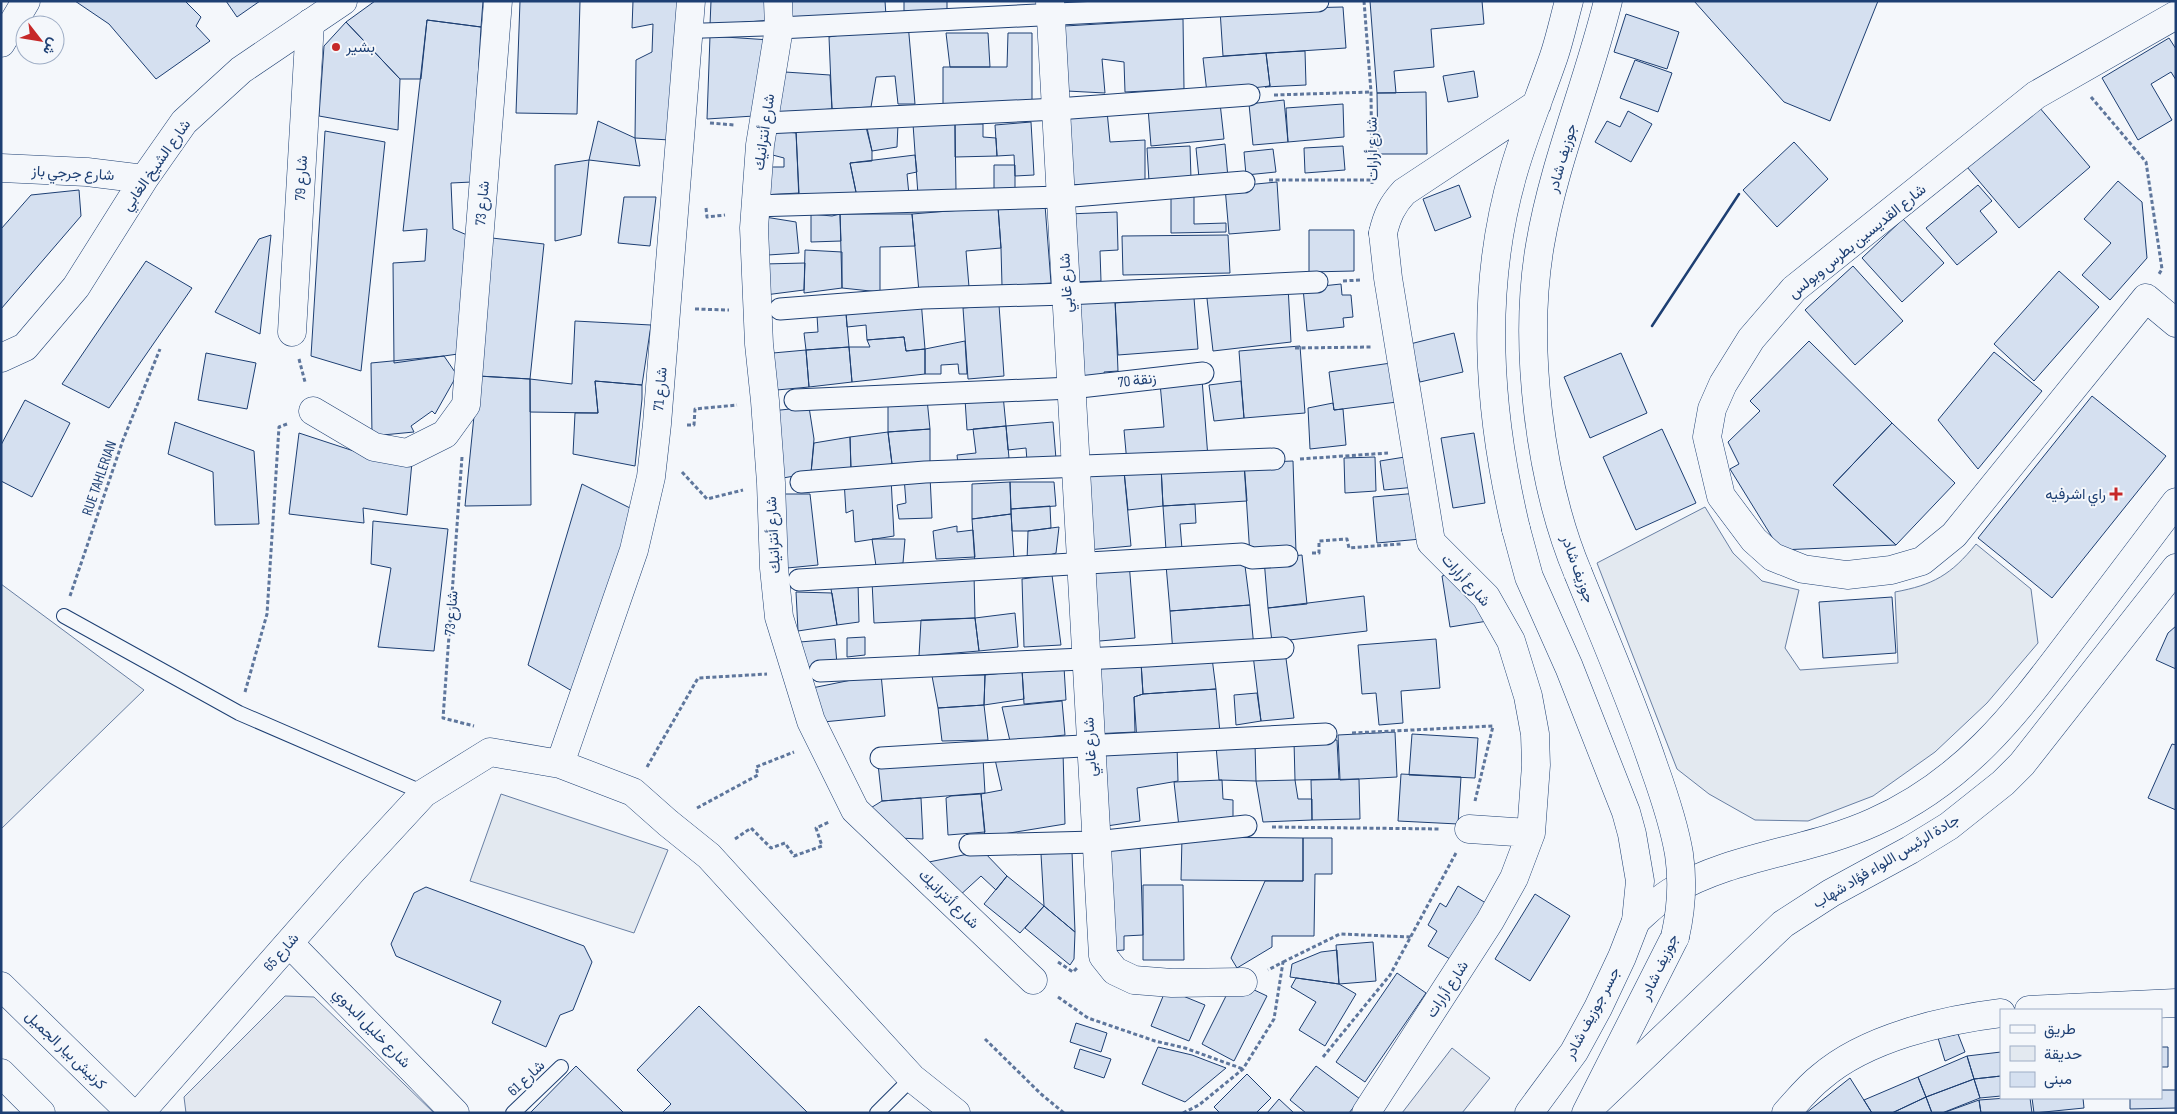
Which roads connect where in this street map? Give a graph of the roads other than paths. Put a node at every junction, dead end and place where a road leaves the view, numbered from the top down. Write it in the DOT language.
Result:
graph roads {
  1 [pos="26,1"];
  2 [pos="343,1"];
  3 [pos="498,1"];
  4 [pos="692,1"];
  5 [pos="778,1"];
  6 [pos="1318,1"];
  7 [pos="1569,1"];
  8 [pos="1608,1"];
  9 [pos="1051,8"];
  10 [pos="2176,15"];
  11 [pos="310,23"];
  12 [pos="780,28"];
  13 [pos="690,31"];
  14 [pos="1,43"];
  15 [pos="1249,95"];
  16 [pos="1536,104"];
  17 [pos="1057,109"];
  18 [pos="762,134"];
  19 [pos="1,168"];
  20 [pos="144,179"];
  21 [pos="1244,182"];
  22 [pos="1061,197"];
  23 [pos="754,217"];
  24 [pos="1317,282"];
  25 [pos="1066,294"];
  26 [pos="769,310"];
  27 [pos="2176,323"];
  28 [pos="292,332"];
  29 [pos="1,358"];
  30 [pos="1203,373"];
  31 [pos="1071,388"];
  32 [pos="794,400"];
  33 [pos="313,411"];
  34 [pos="1274,459"];
  35 [pos="1074,468"];
  36 [pos="801,482"];
  37 [pos="2176,502"];
  38 [pos="1287,556"];
  39 [pos="1080,565"];
  40 [pos="2176,568"];
  41 [pos="799,580"];
  42 [pos="64,616"];
  43 [pos="1283,648"];
  44 [pos="1085,658"];
  45 [pos="807,671"];
  46 [pos="1326,734"];
  47 [pos="1090,746"];
  48 [pos="881,758"];
  49 [pos="560,764"];
  50 [pos="424,793"];
  51 [pos="1246,826"];
  52 [pos="1469,829"];
  53 [pos="1531,833"];
  54 [pos="1095,842"];
  55 [pos="970,845"];
  56 [pos="1637,913"];
  57 [pos="289,943"];
  58 [pos="1033,980"];
  59 [pos="1243,982"];
  60 [pos="1,986"];
  61 [pos="2176,1004"];
  62 [pos="2054,1009"];
  63 [pos="2000,1013"];
  64 [pos="561,1067"];
  65 [pos="1,1073"];
  66 [pos="912,1078"];
  67 [pos="1589,1110"];
  68 [pos="41,1113"];
  69 [pos="131,1113"];
  70 [pos="140,1113"];
  71 [pos="455,1113"];
  72 [pos="513,1113"];
  73 [pos="877,1113"];
  74 [pos="956,1113"];
  75 [pos="1366,1113"];
  76 [pos="1529,1113"];
  77 [pos="1786,1113"];
  1 -- 14 [label="main road"];
  2 -- 11 [label="main road, شارع الشيخ الغابي"];
  3 -- 33 [label="main road, شارع 73"];
  4 -- 13 [label="main road, شارع 71"];
  5 -- 12 [label="main road, شارع أنترانيك"];
  6 -- 9 [label="street"];
  7 -- 16 [label="main road"];
  8 -- 67 [label="main road, جوزيف شادر, bridge"];
  9 -- 12 [label="street"];
  9 -- 17 [label="main road, شارع غابي"];
  10 -- 27 [label="main road, شارع القديسين بطرس وبولس"];
  11 -- 20 [label="main road, شارع الشيخ الغابي"];
  11 -- 28 [label="main road, شارع 79"];
  12 -- 13 [label="lane"];
  12 -- 18 [label="main road, شارع أنترانيك"];
  13 -- 49 [label="main road, شارع 71"];
  15 -- 17 [label="street"];
  16 -- 53 [label="main road, شارع أرارات"];
  16 -- 56 [label="main road"];
  17 -- 18 [label="street"];
  17 -- 22 [label="main road, شارع غابي"];
  18 -- 23 [label="main road, شارع أنترانيك"];
  19 -- 20 [label="main road, شارع جرجي باز"];
  20 -- 29 [label="main road, شارع الشيخ الغابي"];
  21 -- 22 [label="street"];
  22 -- 23 [label="street"];
  22 -- 25 [label="main road, شارع غابي"];
  23 -- 26 [label="main road, شارع أنترانيك"];
  24 -- 25 [label="street"];
  25 -- 26 [label="street"];
  25 -- 31 [label="main road, شارع غابي"];
  26 -- 45 [label="main road, شارع أنترانيك"];
  30 -- 31 [label="street, زنقة 70"];
  31 -- 32 [label="street, زنقة 70"];
  31 -- 35 [label="main road, شارع غابي"];
  34 -- 35 [label="street"];
  35 -- 36 [label="street"];
  35 -- 39 [label="main road, شارع غابي"];
  37 -- 56 [label="main road"];
  38 -- 39 [label="street"];
  39 -- 41 [label="street"];
  39 -- 44 [label="main road, شارع غابي"];
  40 -- 67 [label="main road, جادة الرئيس اللواء فؤاد شهاب"];
  42 -- 50 [label="lane"];
  43 -- 44 [label="street"];
  44 -- 45 [label="street"];
  44 -- 47 [label="main road, شارع غابي"];
  45 -- 58 [label="main road, شارع أنترانيك"];
  46 -- 47 [label="street"];
  47 -- 48 [label="street"];
  47 -- 54 [label="main road, شارع غابي"];
  49 -- 50 [label="main road, شارع 65"];
  49 -- 66 [label="main road"];
  50 -- 57 [label="main road, شارع 65"];
  51 -- 54 [label="street"];
  52 -- 53 [label="main road"];
  53 -- 75 [label="main road, شارع أرارات"];
  54 -- 55 [label="street"];
  54 -- 59 [label="main road, شارع غابي"];
  56 -- 76 [label="main road, جسر جوزيف شادر"];
  57 -- 70 [label="main road, شارع 65"];
  57 -- 71 [label="main road, شارع خليل البدوي"];
  60 -- 69 [label="main road, كرنيش بيار الجميل"];
  61 -- 62 [label="main road"];
  63 -- 77 [label="main road"];
  64 -- 72 [label="lane, شارع 61"];
  65 -- 68 [label="main road"];
  66 -- 73 [label="lane"];
  66 -- 74 [label="main road"];
}
